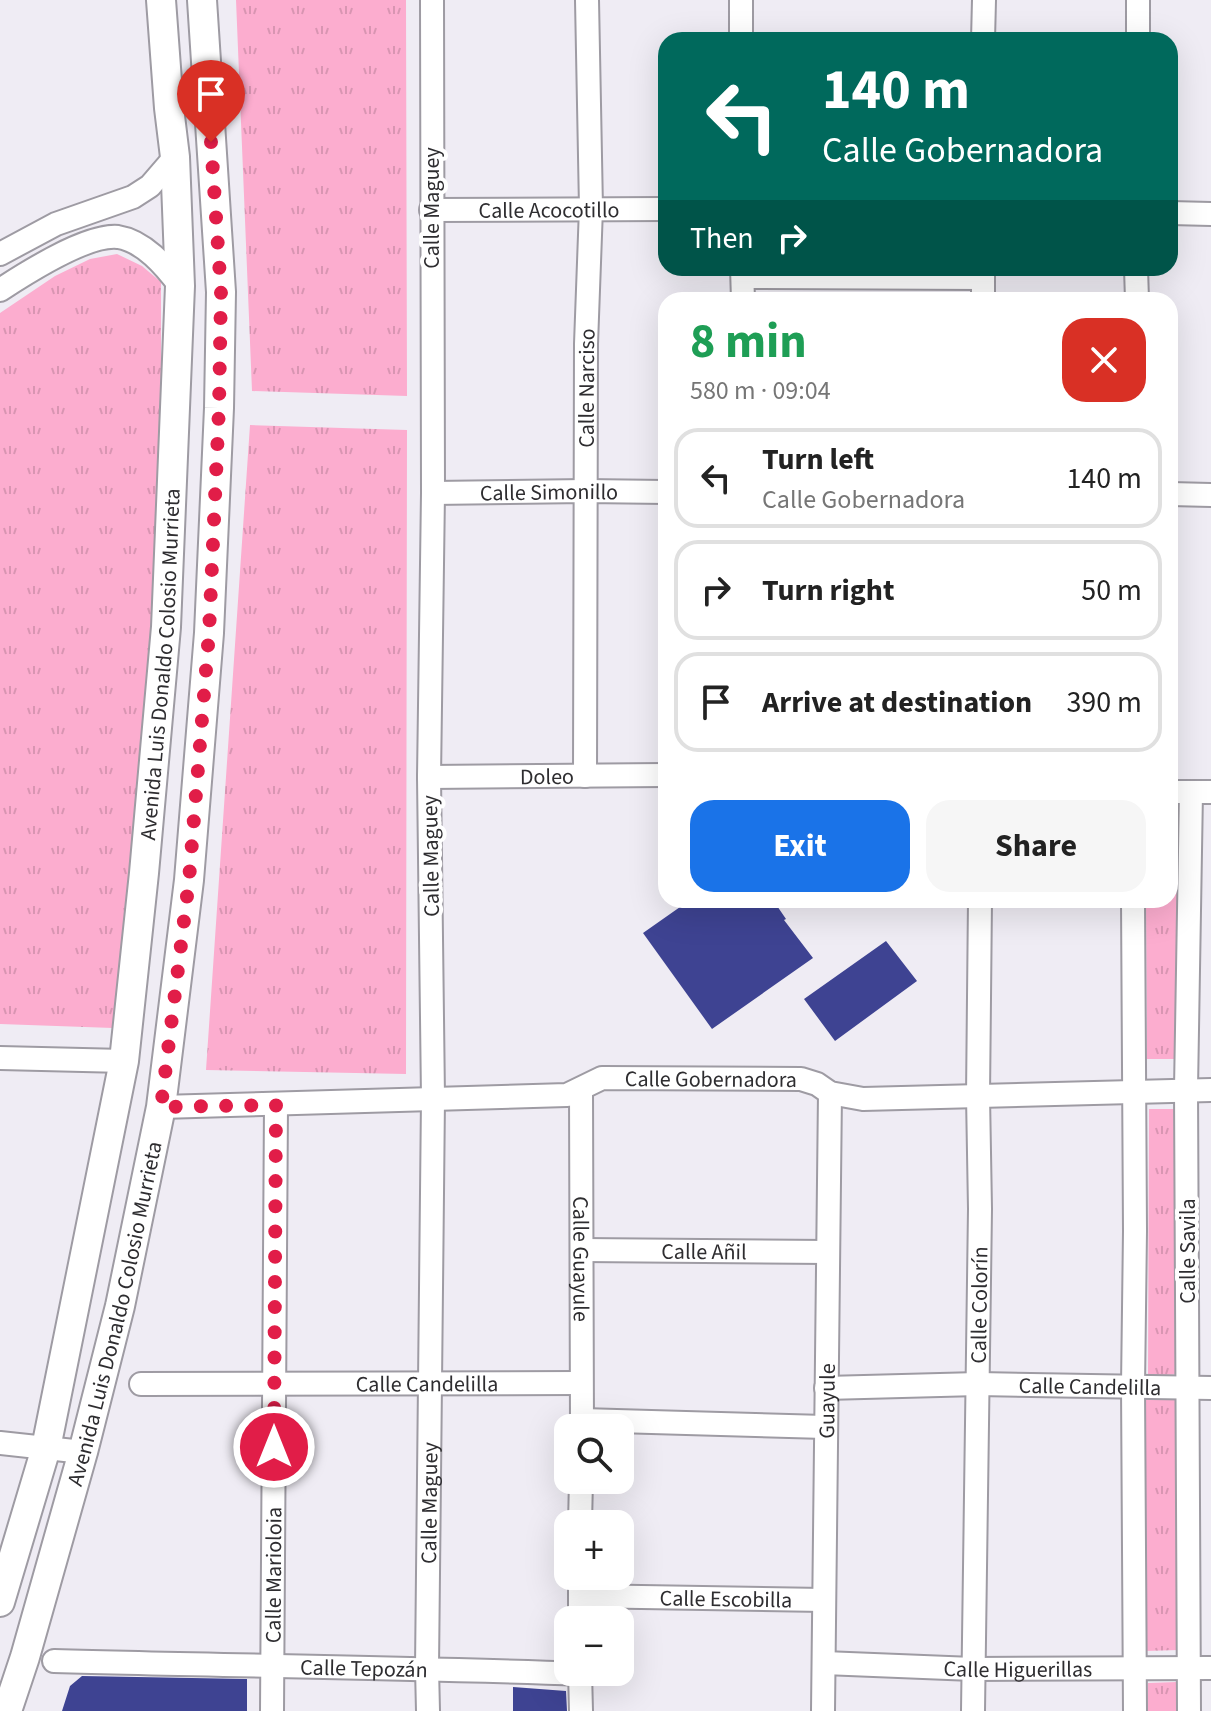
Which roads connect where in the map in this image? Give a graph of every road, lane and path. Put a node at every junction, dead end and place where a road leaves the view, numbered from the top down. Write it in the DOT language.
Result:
graph roads {
  1 [pos="161,0"];
  2 [pos="202,0"];
  3 [pos="432,0"];
  4 [pos="587,0"];
  5 [pos="741,0"];
  6 [pos="984,0"];
  7 [pos="1138,0"];
  8 [pos="741,32"];
  9 [pos="983,32"];
  10 [pos="1138,32"];
  11 [pos="175,157"];
  12 [pos="104,207"];
  13 [pos="591,208"];
  14 [pos="658,209"];
  15 [pos="431,210"];
  16 [pos="1178,213"];
  17 [pos="1211,214"];
  18 [pos="103,238"];
  19 [pos="0,254"];
  20 [pos="838,276"];
  21 [pos="983,282"];
  22 [pos="180,286"];
  23 [pos="0,290"];
  24 [pos="586,491"];
  25 [pos="658,492"];
  26 [pos="433,493"];
  27 [pos="1178,494"];
  28 [pos="1211,495"];
  29 [pos="658,775"];
  30 [pos="585,776"];
  31 [pos="429,777"];
  32 [pos="1191,792"];
  33 [pos="980,908"];
  34 [pos="1133,908"];
  35 [pos="0,1058"];
  36 [pos="124,1061"];
  37 [pos="581,1089"];
  38 [pos="1186,1089"];
  39 [pos="1135,1090"];
  40 [pos="1211,1090"];
  41 [pos="830,1093"];
  42 [pos="978,1096"];
  43 [pos="433,1098"];
  44 [pos="276,1105"];
  45 [pos="161,1107"];
  46 [pos="582,1250"];
  47 [pos="828,1252"];
  48 [pos="430,1382"];
  49 [pos="580,1383"];
  50 [pos="141,1384"];
  51 [pos="274,1384"];
  52 [pos="978,1384"];
  53 [pos="1133,1386"];
  54 [pos="826,1388"];
  55 [pos="1200,1388"];
  56 [pos="582,1414"];
  57 [pos="634,1425"];
  58 [pos="825,1427"];
  59 [pos="0,1443"];
  60 [pos="46,1448"];
  61 [pos="83,1452"];
  62 [pos="634,1589"];
  63 [pos="824,1600"];
  64 [pos="0,1602"];
  65 [pos="54,1661"];
  66 [pos="824,1663"];
  67 [pos="273,1667"];
  68 [pos="427,1668"];
  69 [pos="1135,1668"];
  70 [pos="1200,1668"];
  71 [pos="973,1669"];
  72 [pos="554,1672"];
  73 [pos="580,1686"];
  74 [pos="7,1711"];
  75 [pos="272,1711"];
  76 [pos="428,1711"];
  77 [pos="581,1711"];
  78 [pos="823,1711"];
  79 [pos="973,1711"];
  80 [pos="1135,1711"];
  81 [pos="1189,1711"];
  1 -- 11 [label="main road, Avenida Luis Donaldo Colosio Murrieta"];
  2 -- 45 [label="main road, Avenida Luis Donaldo Colosio Murrieta"];
  3 -- 15 [label="street, Calle Maguey"];
  4 -- 13 [label="street, Calle Narciso"];
  5 -- 8 [label="street"];
  6 -- 9 [label="street"];
  7 -- 10 [label="street"];
  11 -- 12 [label="street"];
  11 -- 22 [label="main road, Avenida Luis Donaldo Colosio Murrieta"];
  12 -- 18 [label="street"];
  12 -- 19 [label="street"];
  13 -- 14 [label="street, Calle Acocotillo"];
  13 -- 15 [label="street, Calle Acocotillo"];
  13 -- 24 [label="street, Calle Narciso"];
  15 -- 26 [label="street, Calle Maguey"];
  16 -- 17 [label="street"];
  18 -- 22 [label="street"];
  18 -- 23 [label="street"];
  20 -- 21 [label="street"];
  22 -- 36 [label="main road, Avenida Luis Donaldo Colosio Murrieta"];
  24 -- 25 [label="street, Calle Simonillo"];
  24 -- 26 [label="street, Calle Simonillo"];
  24 -- 30 [label="street, Calle Narciso"];
  26 -- 31 [label="street, Calle Maguey"];
  27 -- 28 [label="street"];
  29 -- 30 [label="street, Doleo"];
  30 -- 31 [label="street, Doleo"];
  31 -- 43 [label="street, Calle Maguey"];
  32 -- 38 [label="street, Calle Savila"];
  33 -- 42 [label="street, Calle Colorín"];
  34 -- 39 [label="street"];
  35 -- 36 [label="street"];
  36 -- 60 [label="main road, Avenida Luis Donaldo Colosio Murrieta"];
  37 -- 41 [label="street, Calle Gobernadora"];
  37 -- 43 [label="street, Calle Gobernadora"];
  37 -- 46 [label="street, Calle Guayule"];
  38 -- 39 [label="street, Calle Gobernadora"];
  38 -- 40 [label="street, Calle Gobernadora"];
  38 -- 55 [label="street, Calle Savila"];
  39 -- 42 [label="street, Calle Gobernadora"];
  39 -- 53 [label="street"];
  41 -- 42 [label="street, Calle Gobernadora"];
  41 -- 47 [label="street, Guayule"];
  42 -- 52 [label="street, Calle Colorín"];
  43 -- 44 [label="street, Calle Gobernadora"];
  43 -- 48 [label="street, Calle Maguey"];
  44 -- 45 [label="street, Calle Gobernadora"];
  44 -- 51 [label="street, Calle Marioloia"];
  45 -- 61 [label="main road, Avenida Luis Donaldo Colosio Murrieta"];
  46 -- 47 [label="street, Calle Añil"];
  46 -- 49 [label="street, Calle Guayule"];
  47 -- 54 [label="street, Guayule"];
  48 -- 49 [label="street, Calle Candelilla"];
  48 -- 51 [label="street, Calle Candelilla"];
  48 -- 68 [label="street, Calle Maguey"];
  49 -- 56 [label="street, Calle Guayule"];
  50 -- 51 [label="street, Calle Candelilla"];
  51 -- 67 [label="street, Calle Marioloia"];
  52 -- 53 [label="street, Calle Candelilla"];
  52 -- 54 [label="street, Calle Candelilla"];
  52 -- 71 [label="street, Calle Colorín"];
  53 -- 55 [label="street, Calle Candelilla"];
  53 -- 69 [label="street"];
  54 -- 58 [label="street, Guayule"];
  55 -- 70 [label="street, Calle Savila"];
  57 -- 58 [label="street"];
  58 -- 63 [label="street, Guayule"];
  59 -- 60 [label="street"];
  60 -- 61 [label="street"];
  60 -- 64 [label="main road, Avenida Luis Donaldo Colosio Murrieta"];
  61 -- 74 [label="main road, Avenida Luis Donaldo Colosio Murrieta"];
  62 -- 63 [label="street, Calle Escobilla"];
  63 -- 66 [label="street, Guayule"];
  65 -- 67 [label="street, Calle Tepozán"];
  66 -- 71 [label="street, Calle Higuerillas"];
  66 -- 78 [label="street, Guayule"];
  67 -- 68 [label="street, Calle Tepozán"];
  67 -- 75 [label="street, Calle Marioloia"];
  68 -- 72 [label="street, Calle Tepozán"];
  68 -- 76 [label="street, Calle Maguey"];
  69 -- 70 [label="street, Calle Higuerillas"];
  69 -- 71 [label="street, Calle Higuerillas"];
  69 -- 80 [label="street"];
  70 -- 81 [label="street, Calle Savila"];
  71 -- 79 [label="street, Calle Colorín"];
  73 -- 77 [label="street"];
}
